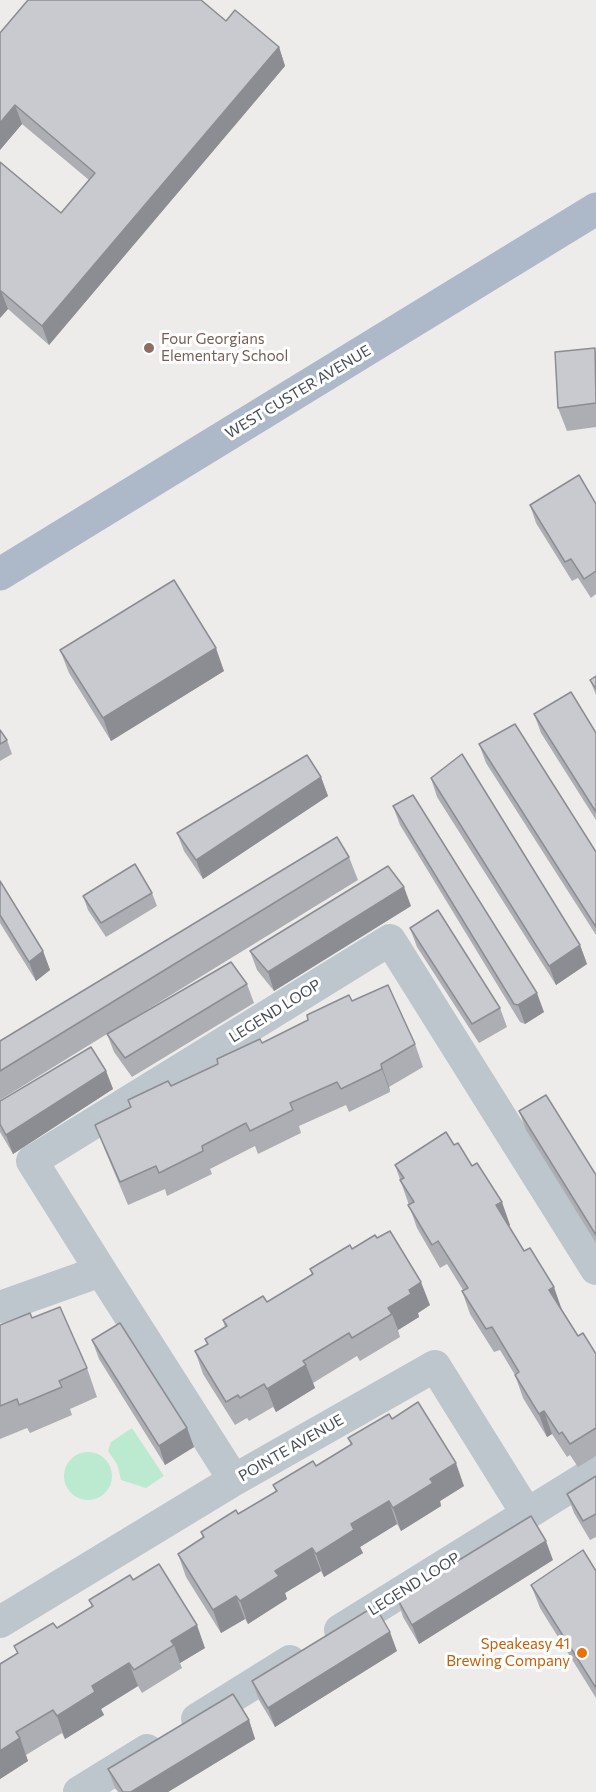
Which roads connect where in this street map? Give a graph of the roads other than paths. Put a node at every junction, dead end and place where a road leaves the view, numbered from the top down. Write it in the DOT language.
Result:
graph roads {
  1 [pos="596,209"];
  2 [pos="0,574"];
  3 [pos="596,1269"];
  4 [pos="101,1271"];
  5 [pos="0,1307"];
  6 [pos="596,1472"];
  7 [pos="234,1480"];
  8 [pos="526,1514"];
  9 [pos="0,1622"];
  10 [pos="79,1792"];
  1 -- 2 [label="main road, WEST CUSTER AVENUE"];
  3 -- 4 [label="street, LEGEND LOOP"];
  4 -- 5 [label="street"];
  4 -- 7 [label="street"];
  6 -- 8 [label="street, LEGEND LOOP"];
  7 -- 8 [label="street, POINTE AVENUE"];
  7 -- 9 [label="street, POINTE AVENUE"];
  8 -- 10 [label="street, LEGEND LOOP"];
}
